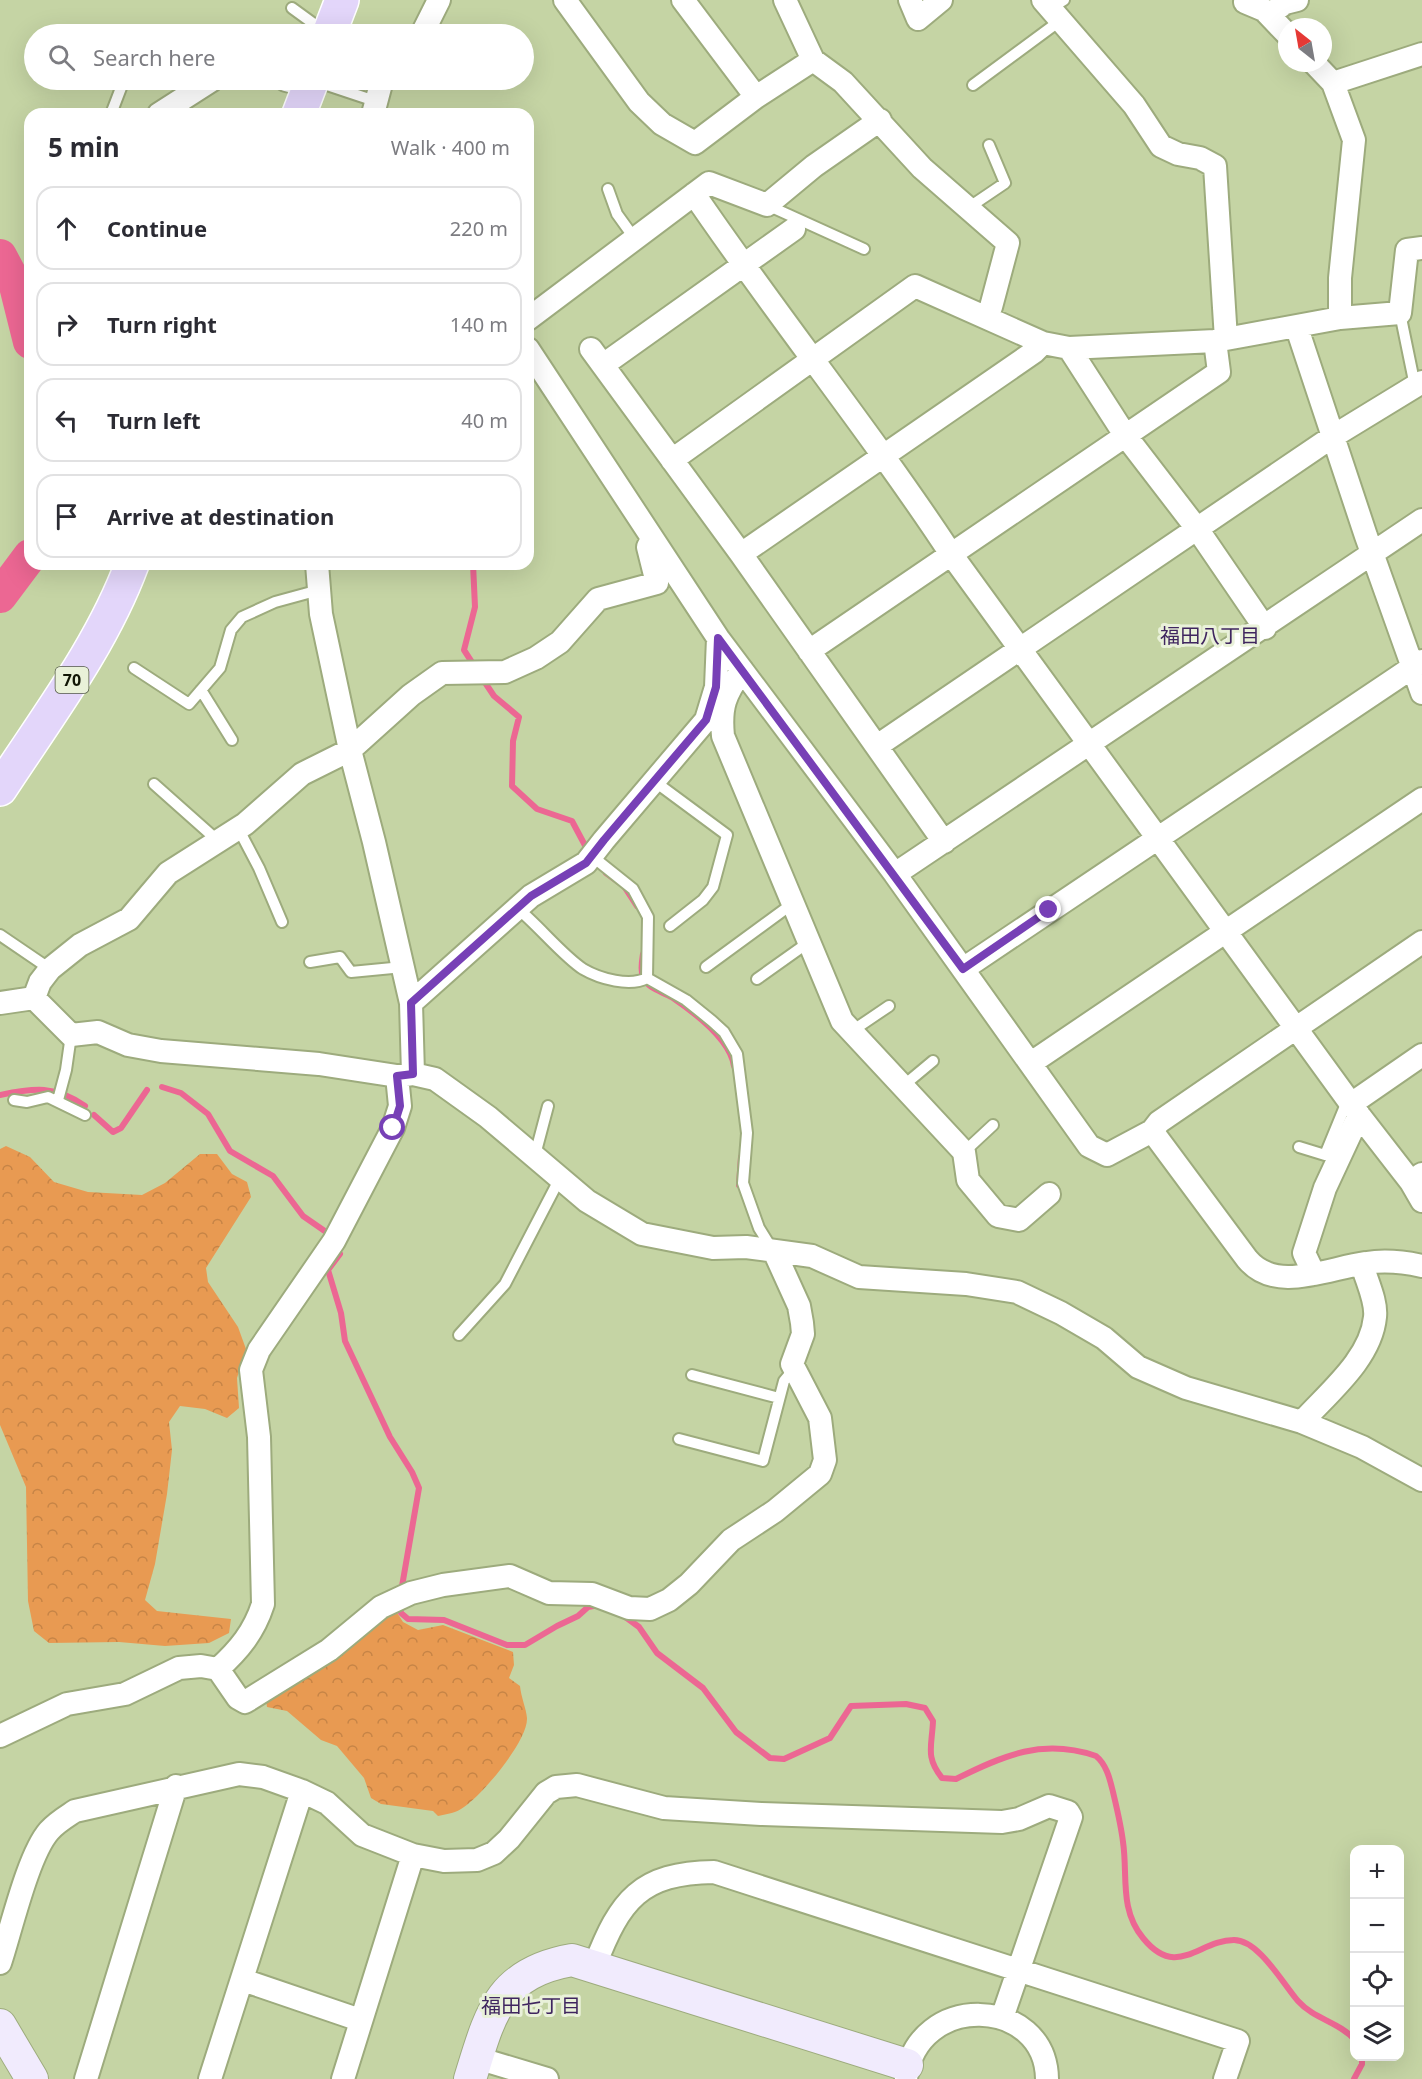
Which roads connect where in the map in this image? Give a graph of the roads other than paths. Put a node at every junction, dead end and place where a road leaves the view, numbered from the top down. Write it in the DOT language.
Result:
graph roads {
  1 [pos="342,0"];
  2 [pos="439,0"];
  3 [pos="565,0"];
  4 [pos="683,0"];
  5 [pos="785,0"];
  6 [pos="910,0"];
  7 [pos="941,0"];
  8 [pos="1297,0"];
  9 [pos="1245,2"];
  10 [pos="1055,7"];
  11 [pos="292,8"];
  12 [pos="1269,15"];
  13 [pos="314,24"];
  14 [pos="332,24"];
  15 [pos="427,24"];
  16 [pos="1278,24"];
  17 [pos="1422,54"];
  18 [pos="813,60"];
  19 [pos="1322,72"];
  20 [pos="1333,84"];
  21 [pos="973,85"];
  22 [pos="120,90"];
  23 [pos="196,90"];
  24 [pos="319,90"];
  25 [pos="756,97"];
  26 [pos="377,98"];
  27 [pos="113,108"];
  28 [pos="168,108"];
  29 [pos="880,120"];
  30 [pos="989,146"];
  31 [pos="608,189"];
  32 [pos="694,194"];
  33 [pos="767,205"];
  34 [pos="968,208"];
  35 [pos="794,229"];
  36 [pos="635,239"];
  37 [pos="1422,248"];
  38 [pos="864,249"];
  39 [pos="742,264"];
  40 [pos="991,307"];
  41 [pos="1400,313"];
  42 [pos="534,315"];
  43 [pos="1340,318"];
  44 [pos="1297,328"];
  45 [pos="1220,340"];
  46 [pos="1043,343"];
  47 [pos="1069,348"];
  48 [pos="534,358"];
  49 [pos="812,358"];
  50 [pos="1419,384"];
  51 [pos="1125,435"];
  52 [pos="1332,437"];
  53 [pos="884,455"];
  54 [pos="672,460"];
  55 [pos="1422,520"];
  56 [pos="1197,530"];
  57 [pos="651,539"];
  58 [pos="741,554"];
  59 [pos="951,554"];
  60 [pos="1372,554"];
  61 [pos="129,570"];
  62 [pos="317,570"];
  63 [pos="319,591"];
  64 [pos="1265,628"];
  65 [pos="718,638"];
  66 [pos="1020,649"];
  67 [pos="809,651"];
  68 [pos="1418,664"];
  69 [pos="134,668"];
  70 [pos="742,670"];
  71 [pos="201,690"];
  72 [pos="1422,693"];
  73 [pos="232,740"];
  74 [pos="1090,745"];
  75 [pos="877,746"];
  76 [pos="350,750"];
  77 [pos="654,781"];
  78 [pos="154,784"];
  79 [pos="0,789"];
  80 [pos="1422,799"];
  81 [pos="238,828"];
  82 [pos="1157,837"];
  83 [pos="217,840"];
  84 [pos="944,842"];
  85 [pos="594,857"];
  86 [pos="895,874"];
  87 [pos="792,904"];
  88 [pos="517,908"];
  89 [pos="282,922"];
  90 [pos="670,926"];
  91 [pos="1228,931"];
  92 [pos="0,935"];
  93 [pos="809,942"];
  94 [pos="1422,942"];
  95 [pos="310,962"];
  96 [pos="403,967"];
  97 [pos="706,967"];
  98 [pos="50,969"];
  99 [pos="963,969"];
  100 [pos="647,978"];
  101 [pos="757,979"];
  102 [pos="34,998"];
  103 [pos="0,1003"];
  104 [pos="411,1003"];
  105 [pos="889,1006"];
  106 [pos="1297,1029"];
  107 [pos="852,1031"];
  108 [pos="70,1035"];
  109 [pos="1422,1055"];
  110 [pos="933,1061"];
  111 [pos="1031,1063"];
  112 [pos="405,1075"];
  113 [pos="903,1086"];
  114 [pos="14,1100"];
  115 [pos="58,1100"];
  116 [pos="548,1106"];
  117 [pos="1352,1106"];
  118 [pos="85,1115"];
  119 [pos="993,1125"];
  120 [pos="1152,1131"];
  121 [pos="1299,1147"];
  122 [pos="964,1152"];
  123 [pos="535,1155"];
  124 [pos="560,1178"];
  125 [pos="1418,1185"];
  126 [pos="1049,1194"];
  127 [pos="774,1251"];
  128 [pos="1362,1264"];
  129 [pos="1422,1266"];
  130 [pos="1314,1274"];
  131 [pos="459,1335"];
  132 [pos="794,1369"];
  133 [pos="692,1375"];
  134 [pos="779,1398"];
  135 [pos="1302,1422"];
  136 [pos="679,1439"];
  137 [pos="1422,1480"];
  138 [pos="218,1669"];
  139 [pos="0,1736"];
  140 [pos="176,1786"];
  141 [pos="302,1791"];
  142 [pos="413,1855"];
  143 [pos="0,1963"];
  144 [pos="595,1965"];
  145 [pos="1017,1972"];
  146 [pos="243,1980"];
  147 [pos="1002,2018"];
  148 [pos="360,2020"];
  149 [pos="0,2025"];
  150 [pos="474,2069"];
  151 [pos="907,2072"];
  152 [pos="32,2079"];
  153 [pos="86,2079"];
  154 [pos="210,2079"];
  155 [pos="343,2079"];
  156 [pos="547,2079"];
  157 [pos="1047,2079"];
  158 [pos="1225,2079"];
  1 -- 14 [label="main road"];
  2 -- 15 [label="street"];
  3 -- 25 [label="street"];
  4 -- 25 [label="street"];
  5 -- 18 [label="street"];
  6 -- 7 [label="street"];
  8 -- 12 [label="street"];
  9 -- 12 [label="street"];
  10 -- 21 [label="lane"];
  10 -- 45 [label="street"];
  11 -- 13 [label="lane"];
  12 -- 16 [label="street"];
  17 -- 20 [label="street"];
  18 -- 25 [label="street"];
  18 -- 29 [label="street"];
  19 -- 20 [label="street"];
  20 -- 43 [label="street"];
  22 -- 27 [label="lane"];
  23 -- 28 [label="street"];
  24 -- 26 [label="lane"];
  29 -- 33 [label="street"];
  29 -- 34 [label="street"];
  30 -- 34 [label="lane"];
  31 -- 36 [label="lane"];
  32 -- 33 [label="street"];
  32 -- 36 [label="street"];
  32 -- 39 [label="street"];
  33 -- 38 [label="lane"];
  34 -- 40 [label="street"];
  35 -- 39 [label="street"];
  36 -- 42 [label="street"];
  37 -- 41 [label="street"];
  39 -- 49 [label="street"];
  39 -- 54 [label="street"];
  41 -- 43 [label="street"];
  41 -- 50 [label="lane"];
  43 -- 44 [label="street"];
  44 -- 45 [label="street"];
  44 -- 52 [label="street"];
  45 -- 47 [label="street"];
  45 -- 51 [label="street"];
  46 -- 47 [label="street"];
  46 -- 49 [label="street"];
  46 -- 53 [label="street"];
  47 -- 51 [label="street"];
  48 -- 57 [label="street"];
  49 -- 53 [label="street"];
  49 -- 54 [label="street"];
  50 -- 52 [label="street"];
  51 -- 56 [label="street"];
  51 -- 59 [label="street"];
  52 -- 56 [label="street"];
  52 -- 60 [label="street"];
  53 -- 58 [label="street"];
  53 -- 59 [label="street"];
  54 -- 58 [label="street"];
  55 -- 60 [label="street"];
  56 -- 64 [label="street"];
  56 -- 66 [label="street"];
  57 -- 65 [label="street"];
  57 -- 76 [label="street"];
  58 -- 67 [label="street"];
  59 -- 66 [label="street"];
  59 -- 67 [label="street"];
  60 -- 64 [label="street"];
  60 -- 68 [label="street"];
  61 -- 79 [label="main road, 70"];
  62 -- 63 [label="street"];
  63 -- 71 [label="lane"];
  63 -- 76 [label="street"];
  64 -- 74 [label="street"];
  65 -- 70 [label="street"];
  65 -- 77 [label="street"];
  66 -- 74 [label="street"];
  66 -- 75 [label="street"];
  67 -- 75 [label="street"];
  68 -- 72 [label="street"];
  68 -- 82 [label="street"];
  69 -- 71 [label="lane"];
  70 -- 86 [label="street"];
  70 -- 87 [label="street"];
  71 -- 73 [label="lane"];
  74 -- 82 [label="street"];
  74 -- 84 [label="street"];
  75 -- 84 [label="street"];
  76 -- 81 [label="street"];
  76 -- 96 [label="street"];
  77 -- 85 [label="street"];
  77 -- 90 [label="lane"];
  78 -- 83 [label="lane"];
  80 -- 91 [label="street"];
  81 -- 83 [label="street"];
  81 -- 89 [label="lane"];
  82 -- 91 [label="street"];
  82 -- 99 [label="street"];
  83 -- 98 [label="street"];
  84 -- 86 [label="street"];
  85 -- 88 [label="street"];
  85 -- 100 [label="lane"];
  86 -- 99 [label="street"];
  87 -- 93 [label="street"];
  87 -- 97 [label="lane"];
  88 -- 100 [label="lane"];
  88 -- 104 [label="street"];
  91 -- 106 [label="street"];
  91 -- 111 [label="street"];
  92 -- 98 [label="lane"];
  93 -- 101 [label="lane"];
  93 -- 107 [label="street"];
  94 -- 106 [label="street"];
  95 -- 96 [label="lane"];
  96 -- 104 [label="street"];
  98 -- 102 [label="street"];
  99 -- 111 [label="street"];
  100 -- 127 [label="lane"];
  102 -- 103 [label="street"];
  102 -- 108 [label="street"];
  104 -- 112 [label="street"];
  105 -- 107 [label="lane"];
  106 -- 117 [label="street"];
  106 -- 120 [label="street"];
  107 -- 113 [label="street"];
  108 -- 112 [label="street"];
  108 -- 115 [label="lane"];
  109 -- 117 [label="street"];
  110 -- 113 [label="lane"];
  111 -- 120 [label="street"];
  112 -- 123 [label="street"];
  112 -- 138 [label="street"];
  113 -- 122 [label="street"];
  114 -- 115 [label="lane"];
  115 -- 118 [label="lane"];
  116 -- 123 [label="lane"];
  117 -- 121 [label="lane"];
  117 -- 125 [label="street"];
  117 -- 130 [label="street"];
  119 -- 122 [label="lane"];
  120 -- 130 [label="street"];
  122 -- 126 [label="street"];
  123 -- 124 [label="street"];
  124 -- 127 [label="street"];
  124 -- 131 [label="lane"];
  127 -- 132 [label="street"];
  127 -- 135 [label="street"];
  128 -- 129 [label="street"];
  128 -- 130 [label="street"];
  128 -- 135 [label="street"];
  132 -- 134 [label="lane"];
  132 -- 138 [label="street"];
  133 -- 134 [label="lane"];
  134 -- 136 [label="lane"];
  135 -- 137 [label="street"];
  138 -- 139 [label="street"];
  140 -- 141 [label="street"];
  140 -- 143 [label="street"];
  140 -- 153 [label="street"];
  141 -- 142 [label="street"];
  141 -- 146 [label="street"];
  142 -- 145 [label="street"];
  142 -- 148 [label="street"];
  144 -- 145 [label="street"];
  144 -- 150 [label="street"];
  144 -- 151 [label="street"];
  145 -- 147 [label="street"];
  145 -- 158 [label="street"];
  146 -- 148 [label="street"];
  146 -- 154 [label="street"];
  147 -- 151 [label="street"];
  147 -- 157 [label="street"];
  148 -- 155 [label="street"];
  149 -- 152 [label="street"];
  150 -- 156 [label="street"];
}
